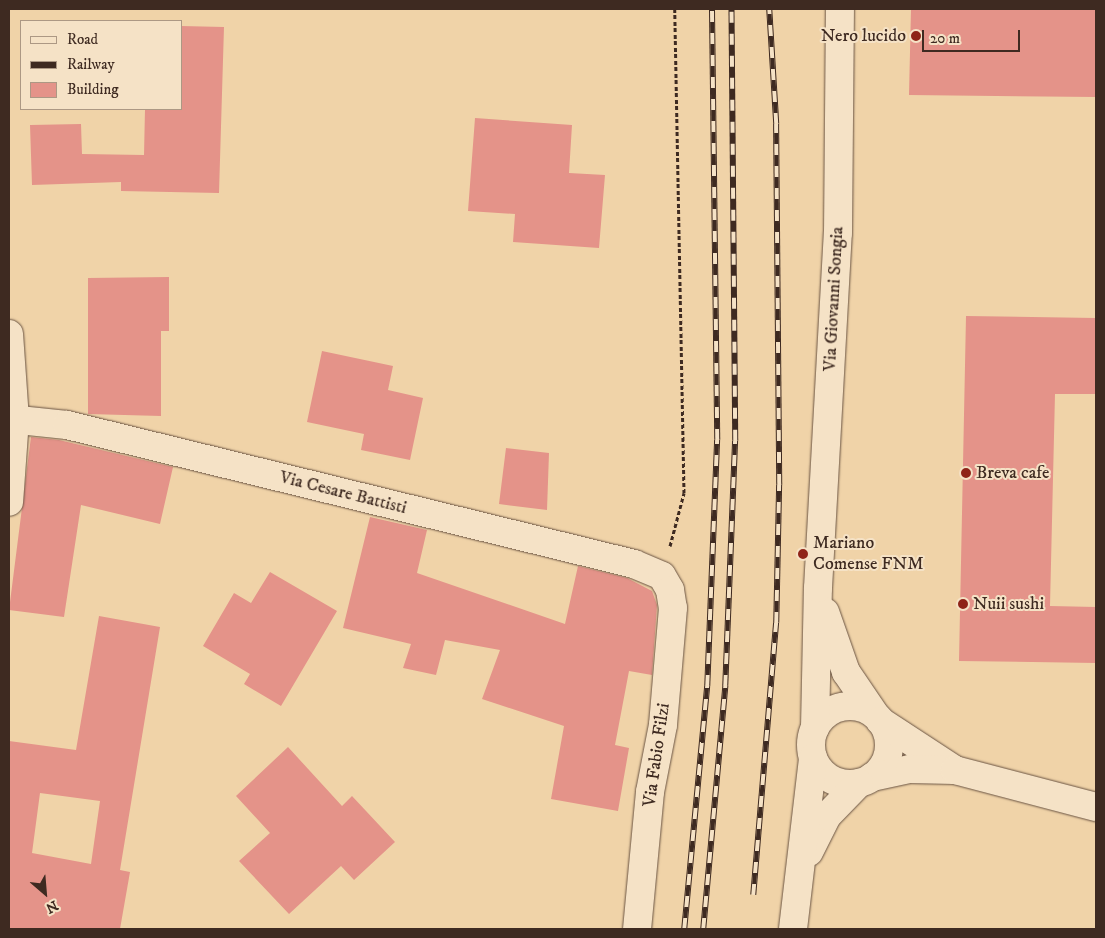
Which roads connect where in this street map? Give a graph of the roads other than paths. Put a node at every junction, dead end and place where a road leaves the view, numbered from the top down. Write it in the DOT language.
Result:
graph roads {
  1 [pos="840,9"];
  2 [pos="9,334"];
  3 [pos="12,419"];
  4 [pos="9,502"];
  5 [pos="664,578"];
  6 [pos="818,588"];
  7 [pos="877,717"];
  8 [pos="815,728"];
  9 [pos="813,758"];
  10 [pos="955,770"];
  11 [pos="866,780"];
  12 [pos="1096,808"];
  13 [pos="802,867"];
  14 [pos="636,929"];
  15 [pos="794,929"];
  1 -- 6 [label="street, Via Giovanni Songia"];
  2 -- 3 [label="street"];
  3 -- 4 [label="street"];
  3 -- 5 [label="street, Via Cesare Battisti"];
  5 -- 14 [label="street, Via Fabio Filzi"];
  6 -- 7 [label="street, Via Giovanni Songia"];
  6 -- 8 [label="street, Via Giovanni Songia"];
  7 -- 8 [label="street"];
  7 -- 10 [label="street"];
  7 -- 11 [label="street"];
  8 -- 9 [label="street"];
  9 -- 11 [label="street"];
  9 -- 13 [label="street"];
  10 -- 11 [label="street"];
  10 -- 12 [label="street"];
  11 -- 13 [label="street"];
  13 -- 15 [label="street"];
}
